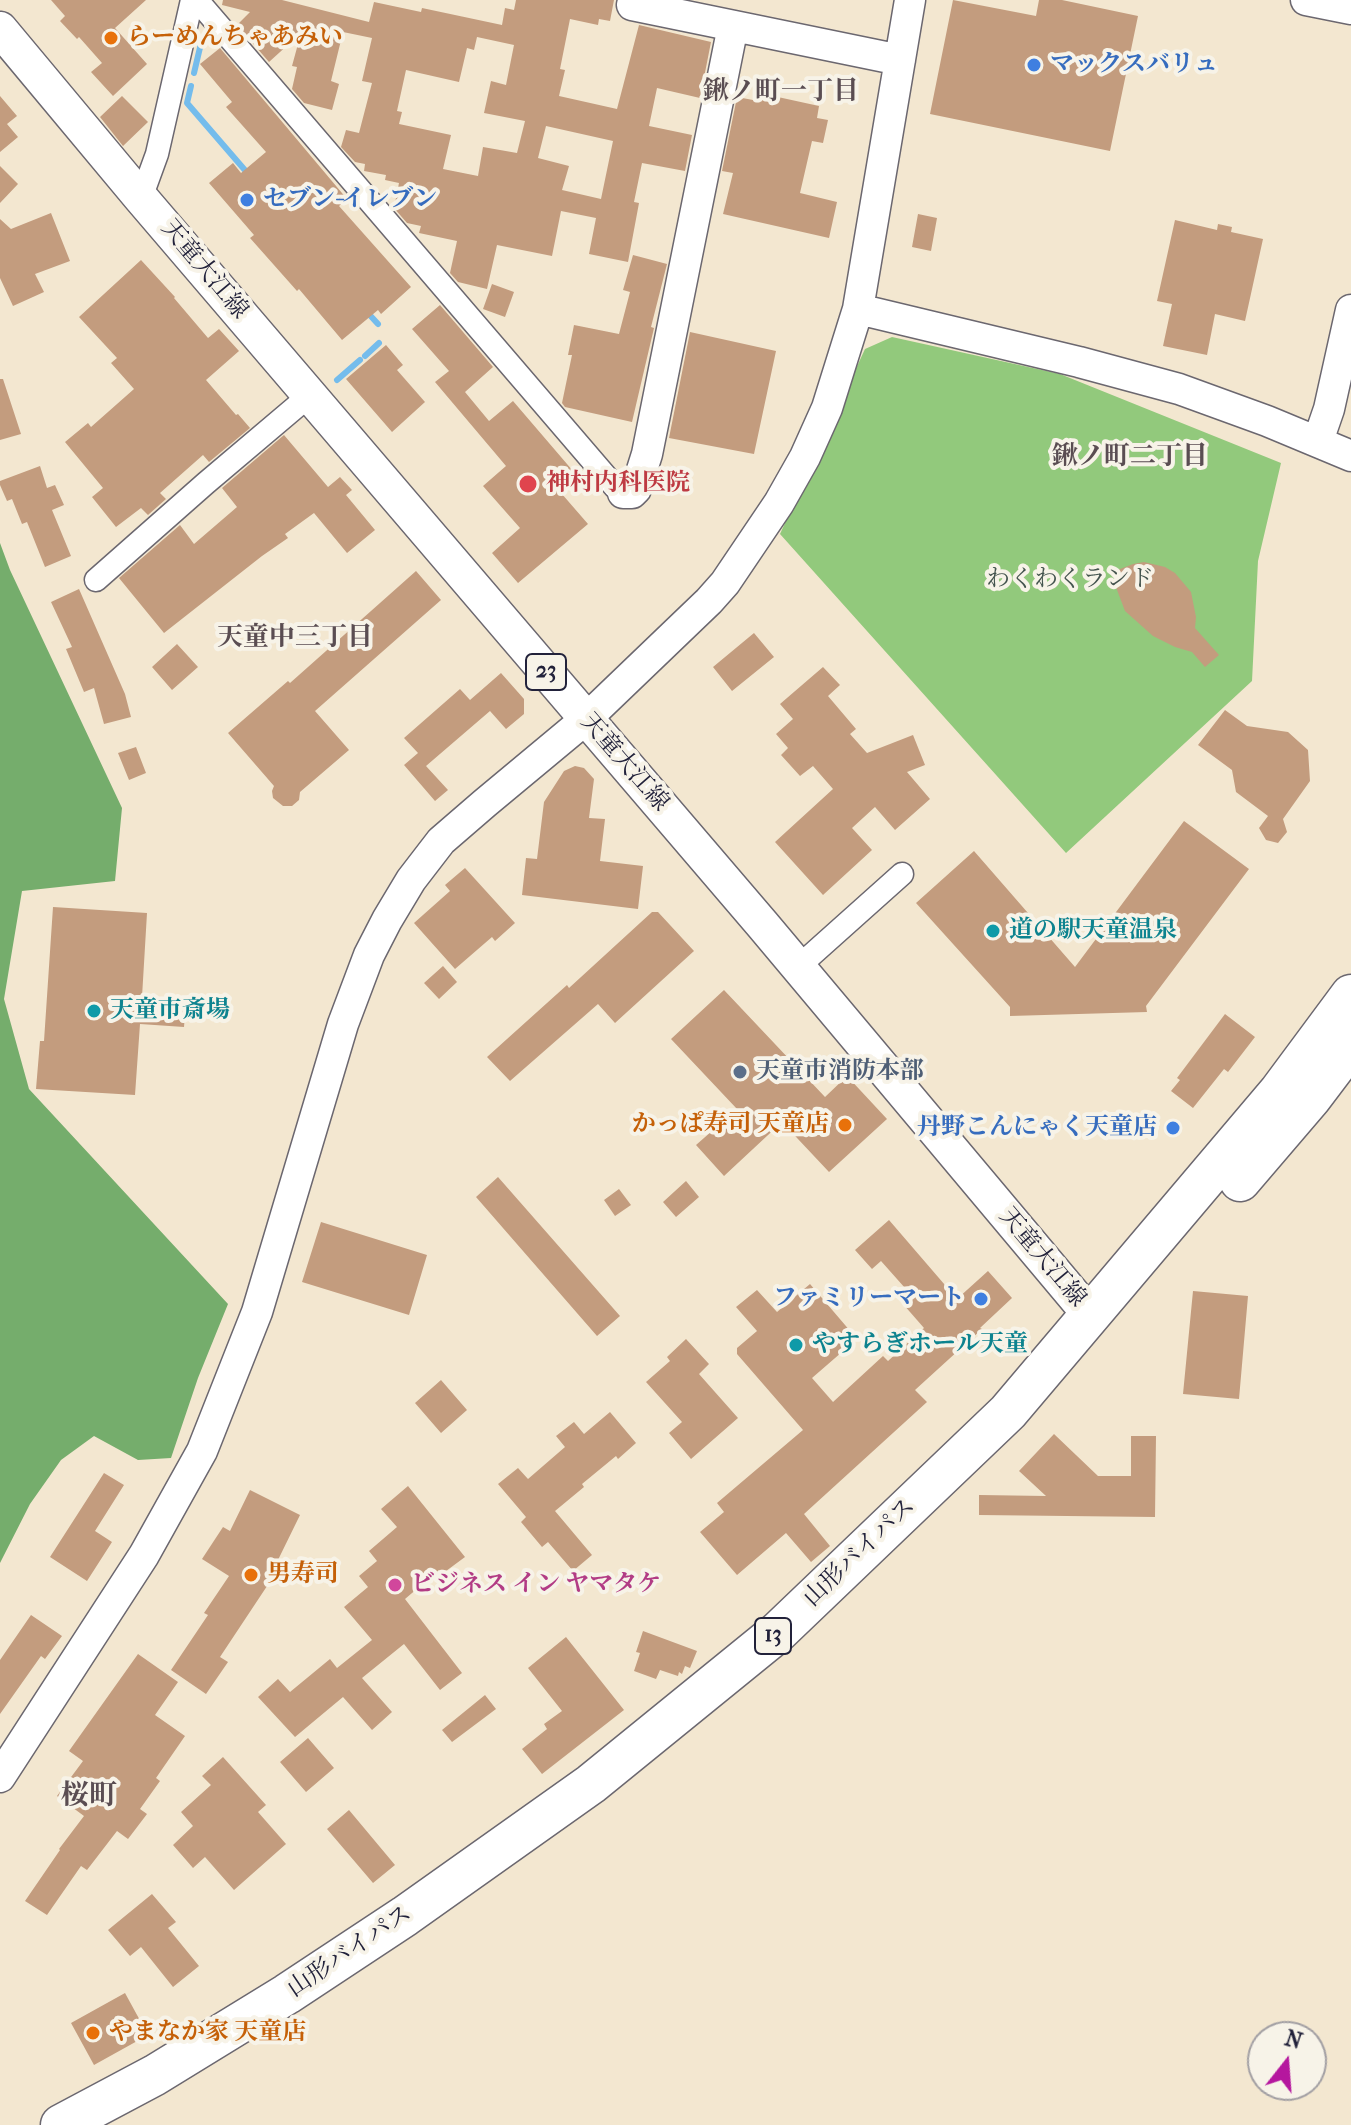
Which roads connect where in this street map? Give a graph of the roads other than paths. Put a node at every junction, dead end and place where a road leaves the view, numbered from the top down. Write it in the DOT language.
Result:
graph roads {
  1 [pos="194,0"];
  2 [pos="910,0"];
  3 [pos="1306,0"];
  4 [pos="632,5"];
  5 [pos="1351,9"];
  6 [pos="733,26"];
  7 [pos="0,29"];
  8 [pos="900,60"];
  9 [pos="141,198"];
  10 [pos="858,309"];
  11 [pos="1350,323"];
  12 [pos="310,395"];
  13 [pos="1318,441"];
  14 [pos="1351,456"];
  15 [pos="623,493"];
  16 [pos="96,580"];
  17 [pos="586,719"];
  18 [pos="902,874"];
  19 [pos="798,967"];
  20 [pos="1351,995"];
  21 [pos="1351,1045"];
  22 [pos="1091,1316"];
  23 [pos="0,1777"];
  24 [pos="61,2125"];
  25 [pos="103,2125"];
  1 -- 9 [label="street"];
  1 -- 15 [label="street"];
  2 -- 8 [label="street"];
  3 -- 5 [label="street"];
  4 -- 6 [label="street"];
  6 -- 8 [label="street"];
  6 -- 15 [label="street"];
  7 -- 9 [label="main road, 天童大江線 / 23"];
  8 -- 10 [label="street"];
  9 -- 12 [label="main road, 天童大江線 / 23"];
  10 -- 13 [label="street"];
  10 -- 17 [label="street"];
  11 -- 13 [label="street"];
  12 -- 16 [label="street"];
  12 -- 17 [label="main road, 天童大江線 / 23"];
  13 -- 14 [label="street"];
  17 -- 19 [label="main road, 天童大江線 / 23"];
  17 -- 23 [label="street"];
  18 -- 19 [label="street"];
  19 -- 22 [label="main road, 天童大江線 / 23"];
  20 -- 22 [label="highway, 山形バイパス / 13"];
  21 -- 25 [label="highway, 山形バイパス / 13"];
  22 -- 24 [label="highway, 山形バイパス / 13"];
}
